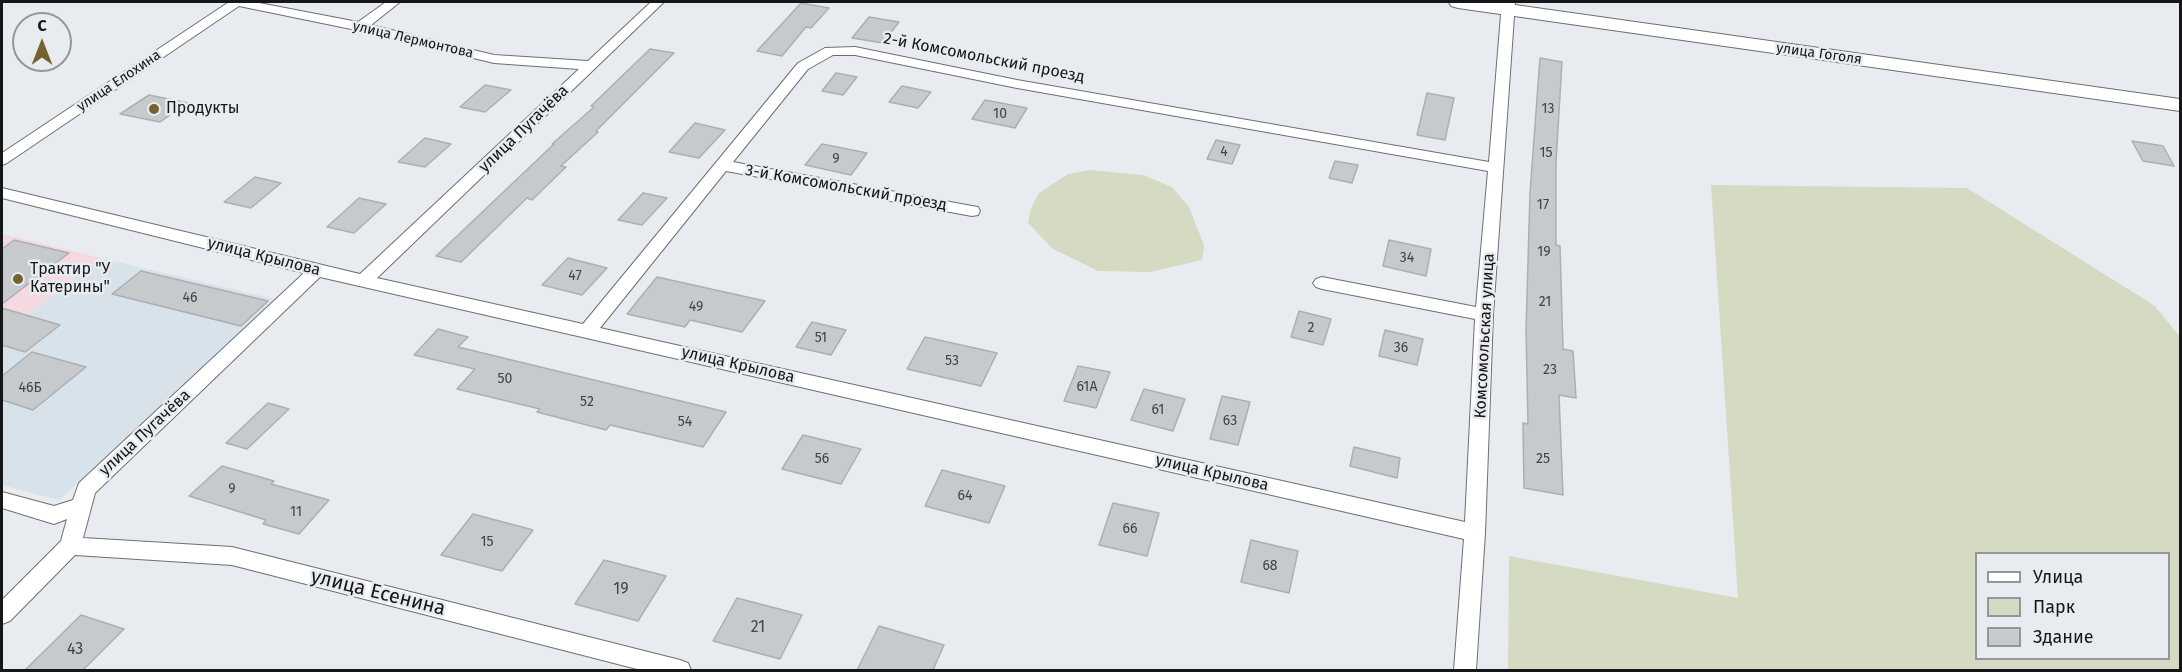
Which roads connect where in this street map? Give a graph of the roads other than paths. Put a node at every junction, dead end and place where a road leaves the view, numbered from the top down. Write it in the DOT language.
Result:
graph roads {
  1 [pos="237,2"];
  2 [pos="394,2"];
  3 [pos="658,2"];
  4 [pos="1458,2"];
  5 [pos="1509,5"];
  6 [pos="361,27"];
  7 [pos="590,65"];
  8 [pos="2181,105"];
  9 [pos="2,160"];
  10 [pos="721,165"];
  11 [pos="1497,168"];
  12 [pos="2,193"];
  13 [pos="972,211"];
  14 [pos="317,270"];
  15 [pos="363,281"];
  16 [pos="1322,283"];
  17 [pos="1484,315"];
  18 [pos="587,331"];
  19 [pos="2,500"];
  20 [pos="81,506"];
  21 [pos="1475,533"];
  22 [pos="70,546"];
  23 [pos="2,614"];
  24 [pos="680,670"];
  25 [pos="1465,670"];
  1 -- 6 [label="street, улица Лермонтова"];
  1 -- 9 [label="street, улица Елохина"];
  2 -- 6 [label="street"];
  3 -- 7 [label="street, улица Пугачёва"];
  4 -- 5 [label="street, улица Гоголя"];
  5 -- 8 [label="street, улица Гоголя"];
  5 -- 11 [label="street, Комсомольская улица"];
  6 -- 7 [label="street, улица Лермонтова"];
  7 -- 15 [label="street, улица Пугачёва"];
  10 -- 11 [label="street, 2-й Комсомольский проезд"];
  10 -- 13 [label="street, 3-й Комсомольский проезд"];
  10 -- 18 [label="street, 2-й Комсомольский проезд"];
  11 -- 17 [label="street, Комсомольская улица"];
  12 -- 14 [label="street, улица Крылова"];
  14 -- 15 [label="street, улица Крылова"];
  14 -- 20 [label="street, улица Пугачёва"];
  15 -- 18 [label="street, улица Крылова"];
  16 -- 17 [label="street"];
  17 -- 21 [label="street, Комсомольская улица"];
  18 -- 21 [label="street, улица Крылова"];
  19 -- 20 [label="street"];
  20 -- 22 [label="street, улица Пугачёва"];
  21 -- 25 [label="street, Комсомольская улица"];
  22 -- 23 [label="street, улица Пугачёва"];
  22 -- 24 [label="street, улица Есенина"];
}
